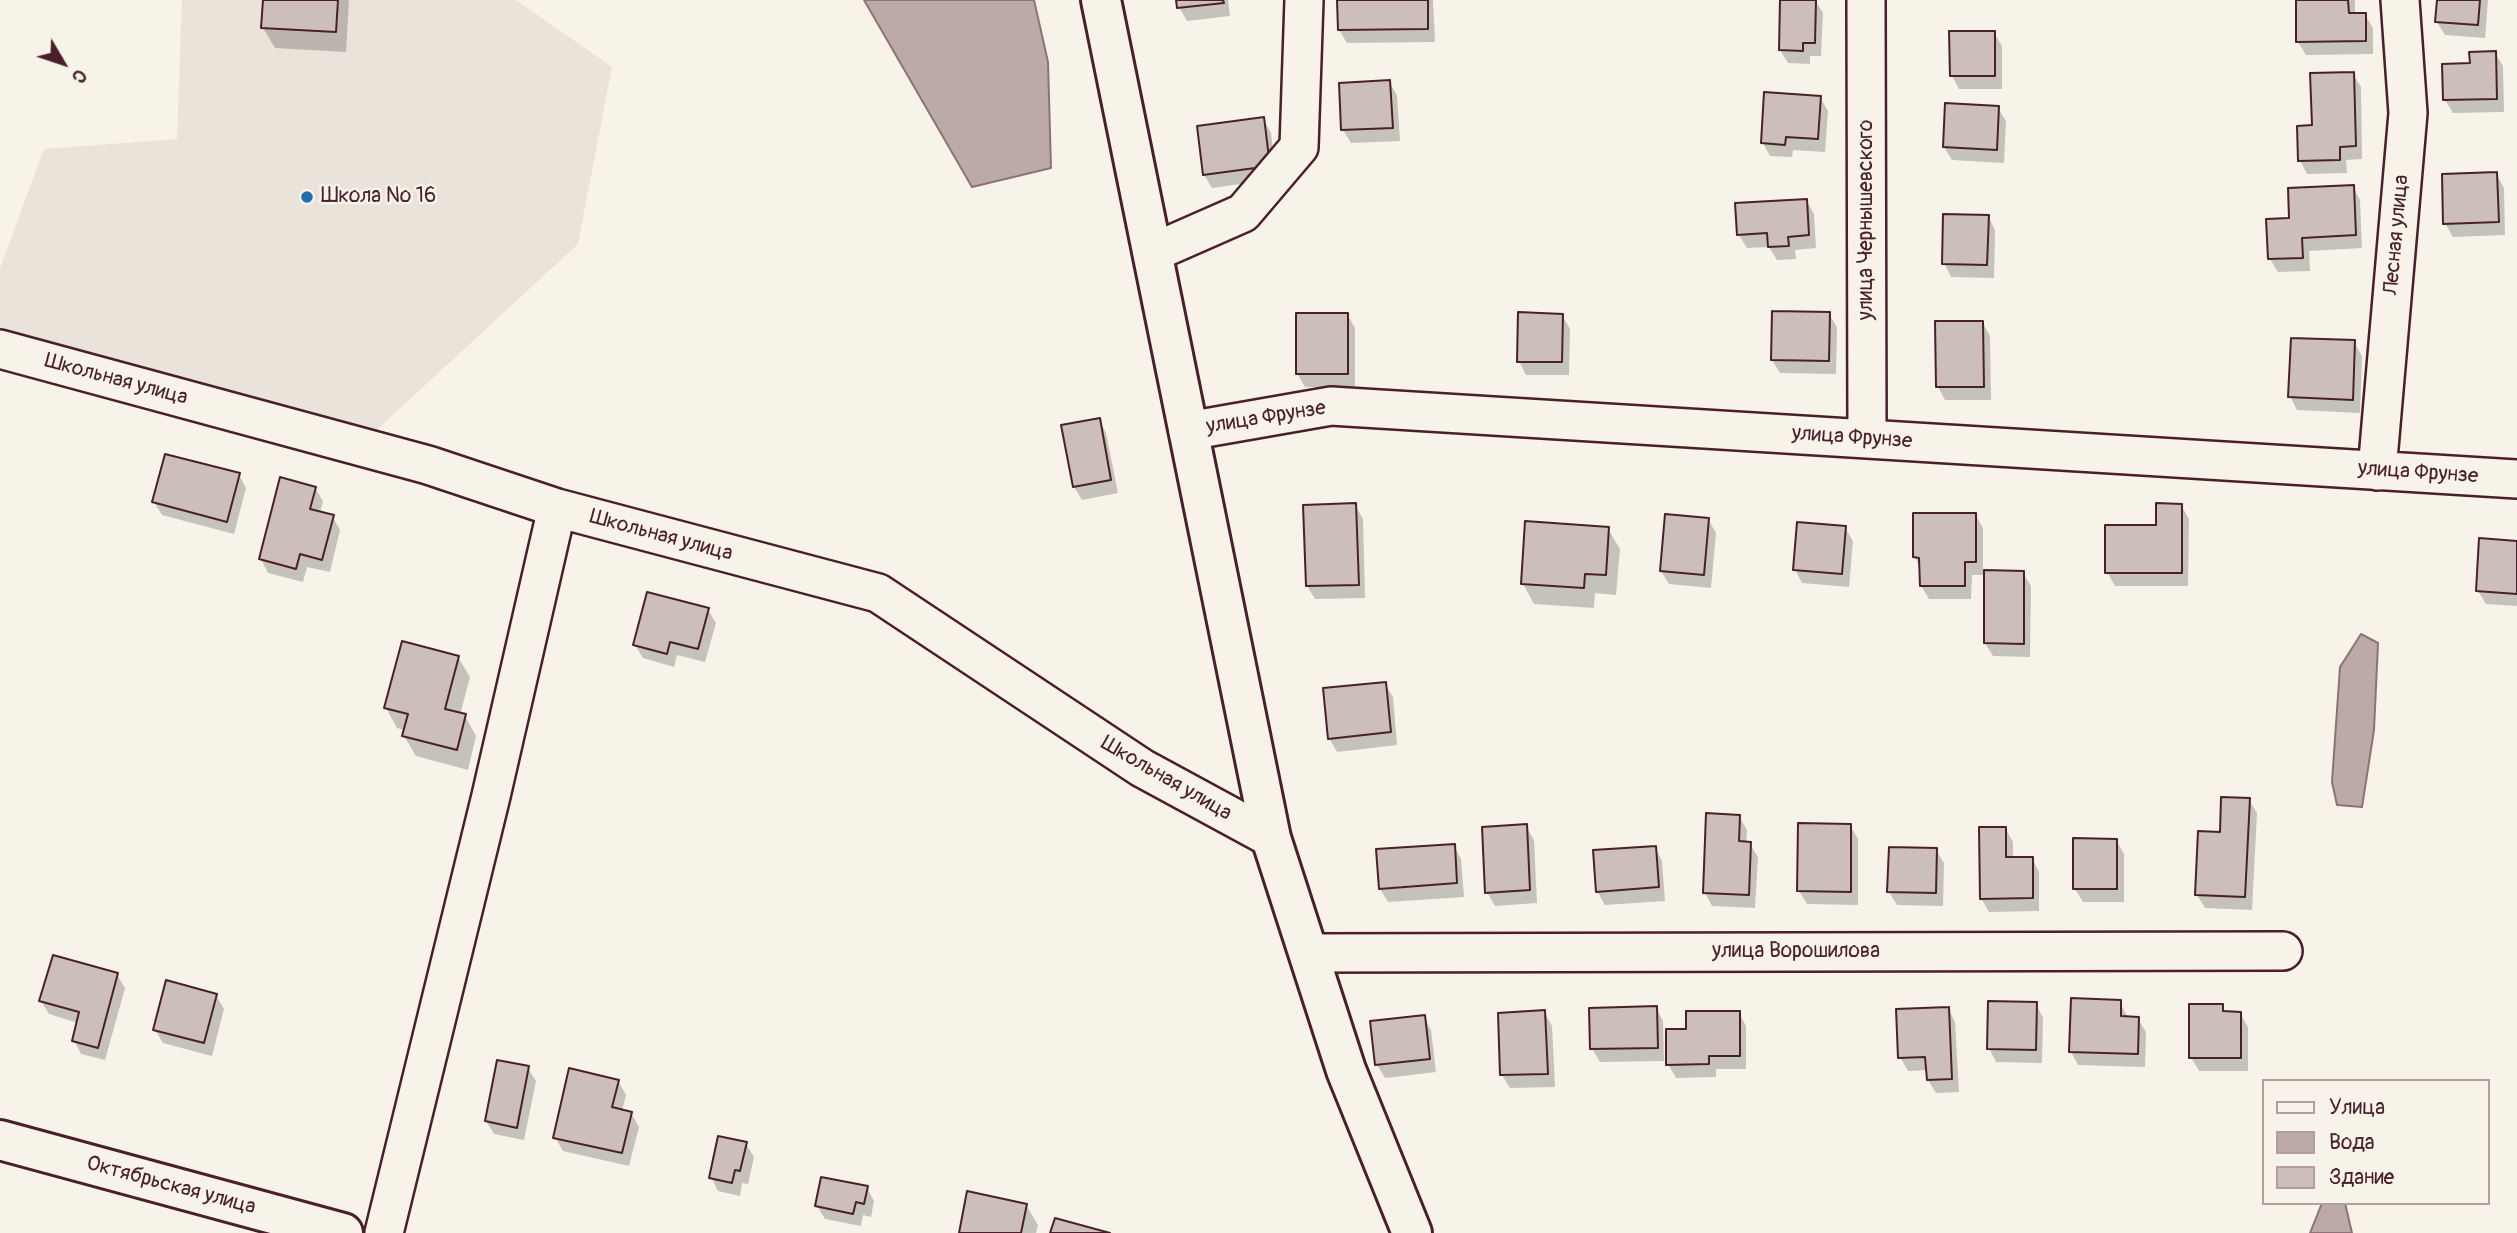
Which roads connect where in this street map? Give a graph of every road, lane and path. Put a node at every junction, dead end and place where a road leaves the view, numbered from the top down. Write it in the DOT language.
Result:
graph roads {
  1 [pos="1101,0"];
  2 [pos="1304,0"];
  3 [pos="1867,0"];
  4 [pos="2400,0"];
  5 [pos="1152,253"];
  6 [pos="0,349"];
  7 [pos="1188,431"];
  8 [pos="1867,439"];
  9 [pos="2377,471"];
  10 [pos="2517,479"];
  11 [pos="557,508"];
  12 [pos="1271,838"];
  13 [pos="2283,951"];
  14 [pos="1310,953"];
  15 [pos="0,1140"];
  16 [pos="343,1233"];
  17 [pos="384,1233"];
  18 [pos="1412,1233"];
  1 -- 5 [label="street"];
  2 -- 5 [label="street"];
  3 -- 8 [label="street, улица Чернышевского"];
  4 -- 9 [label="street, Лесная улица"];
  5 -- 7 [label="street"];
  6 -- 11 [label="street, Школьная улица"];
  7 -- 8 [label="street, улица Фрунзе"];
  7 -- 12 [label="street"];
  8 -- 9 [label="street, улица Фрунзе"];
  9 -- 10 [label="street, улица Фрунзе"];
  11 -- 12 [label="street, Школьная улица"];
  11 -- 17 [label="street"];
  12 -- 14 [label="street"];
  13 -- 14 [label="street, улица Ворошилова"];
  14 -- 18 [label="street"];
  15 -- 16 [label="street, Октябрьская улица"];
}
